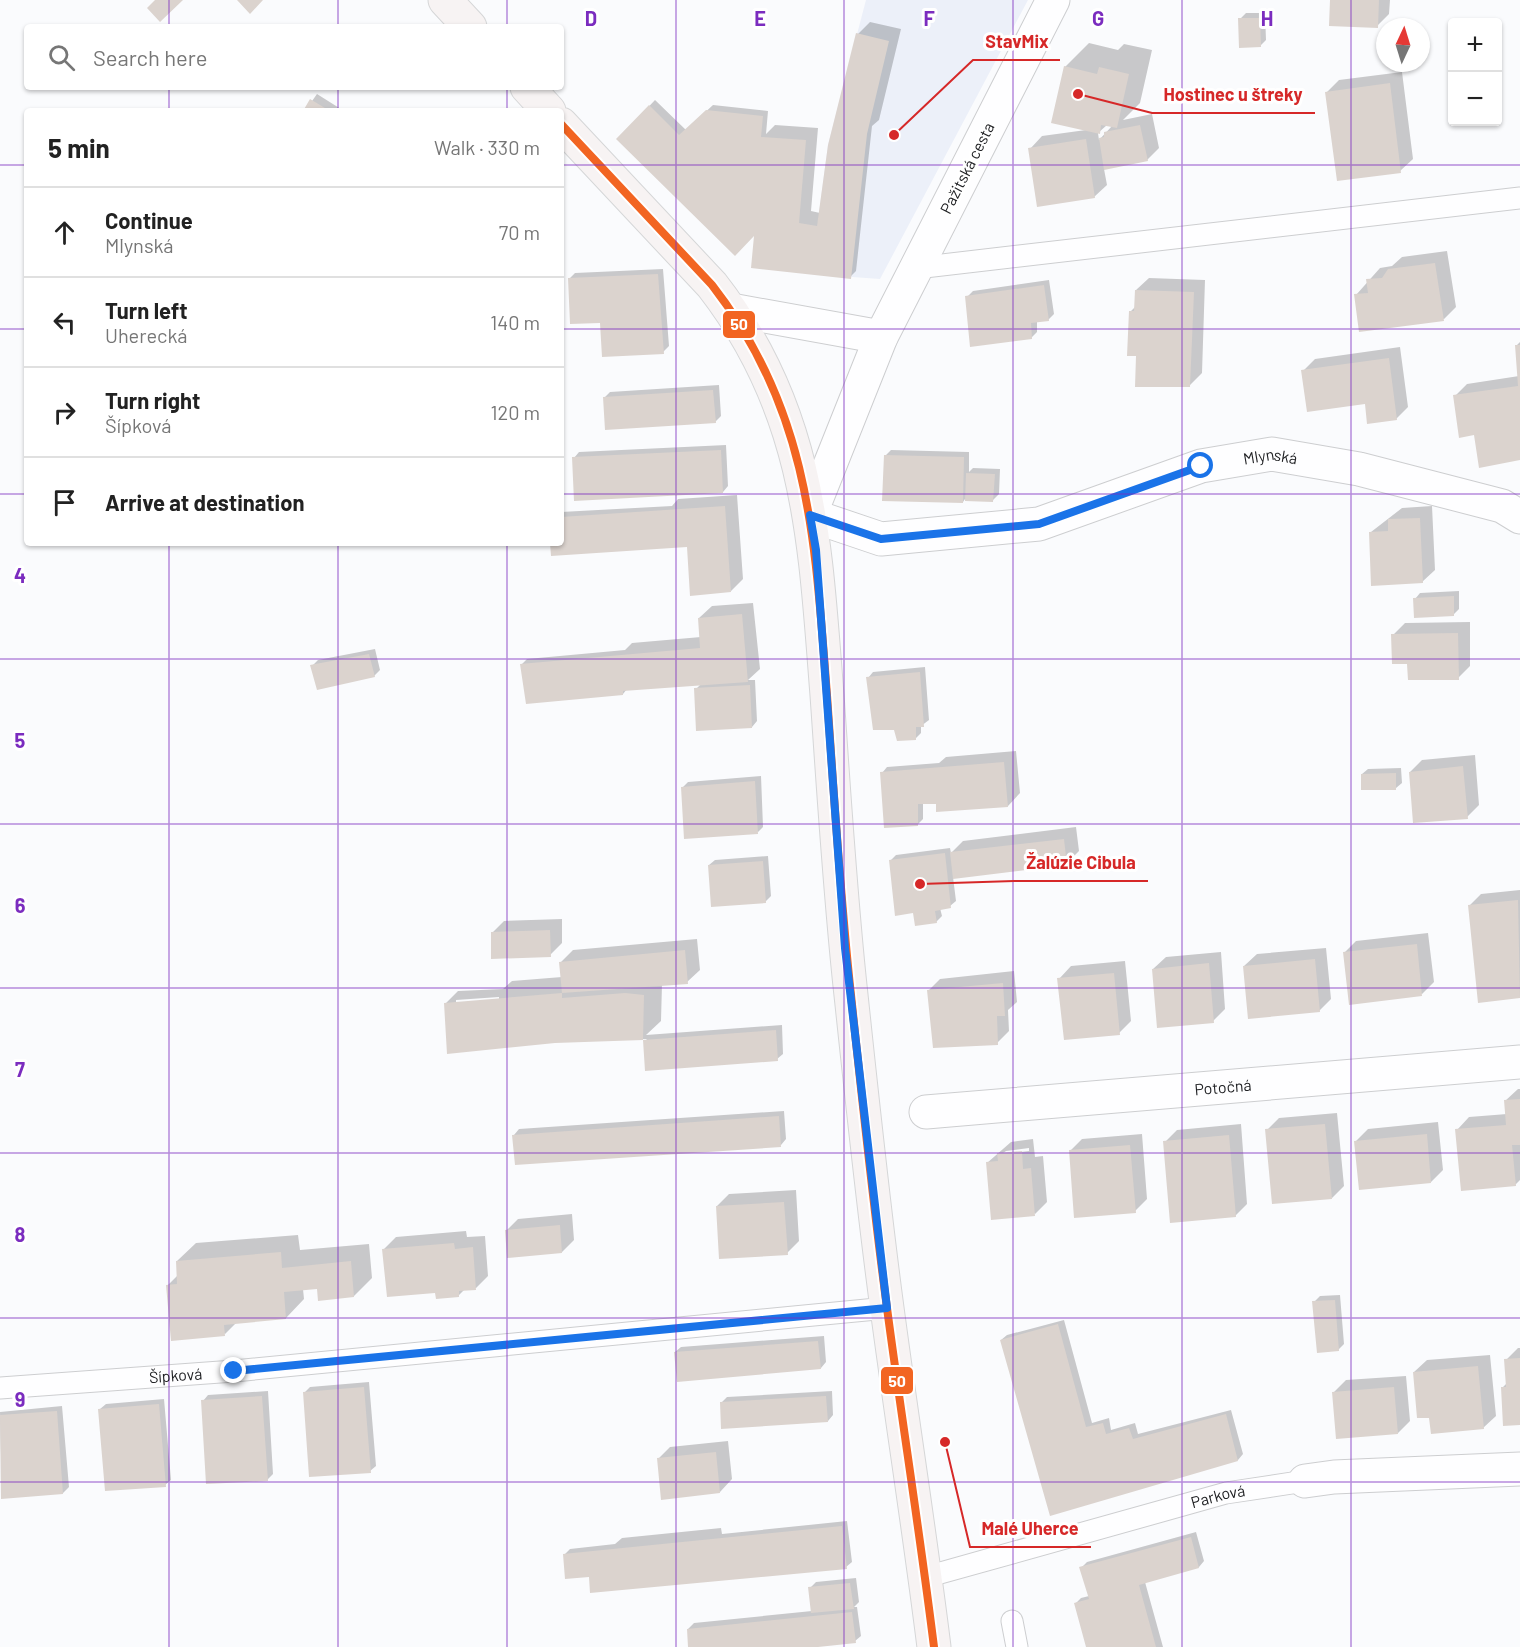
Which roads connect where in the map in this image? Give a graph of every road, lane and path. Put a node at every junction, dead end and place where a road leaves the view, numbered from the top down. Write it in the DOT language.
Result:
graph roads {
  1 [pos="445,0"];
  2 [pos="1053,0"];
  3 [pos="467,24"];
  4 [pos="530,90"];
  5 [pos="546,108"];
  6 [pos="564,127"];
  7 [pos="1520,198"];
  8 [pos="916,268"];
  9 [pos="731,310"];
  10 [pos="881,337"];
  11 [pos="810,515"];
  12 [pos="1520,517"];
  13 [pos="1520,1062"];
  14 [pos="926,1112"];
  15 [pos="887,1308"];
  16 [pos="0,1388"];
  17 [pos="1520,1469"];
  18 [pos="1305,1481"];
  19 [pos="926,1577"];
  20 [pos="1012,1621"];
  21 [pos="934,1647"];
  22 [pos="1017,1647"];
  1 -- 3 [label="main road"];
  2 -- 8 [label="street, Pažitská cesta"];
  4 -- 5 [label="main road"];
  6 -- 9 [label="main road"];
  7 -- 8 [label="lane"];
  8 -- 10 [label="street, Pažitská cesta"];
  9 -- 10 [label="street"];
  9 -- 11 [label="main road"];
  10 -- 11 [label="street, Pažitská cesta"];
  11 -- 12 [label="street, Mlynská"];
  11 -- 15 [label="main road"];
  13 -- 14 [label="street, Potočná"];
  15 -- 16 [label="lane, Šípková"];
  15 -- 19 [label="main road"];
  17 -- 18 [label="street, Parková"];
  18 -- 19 [label="lane, Parková"];
  19 -- 21 [label="main road"];
  20 -- 22 [label="lane"];
}
